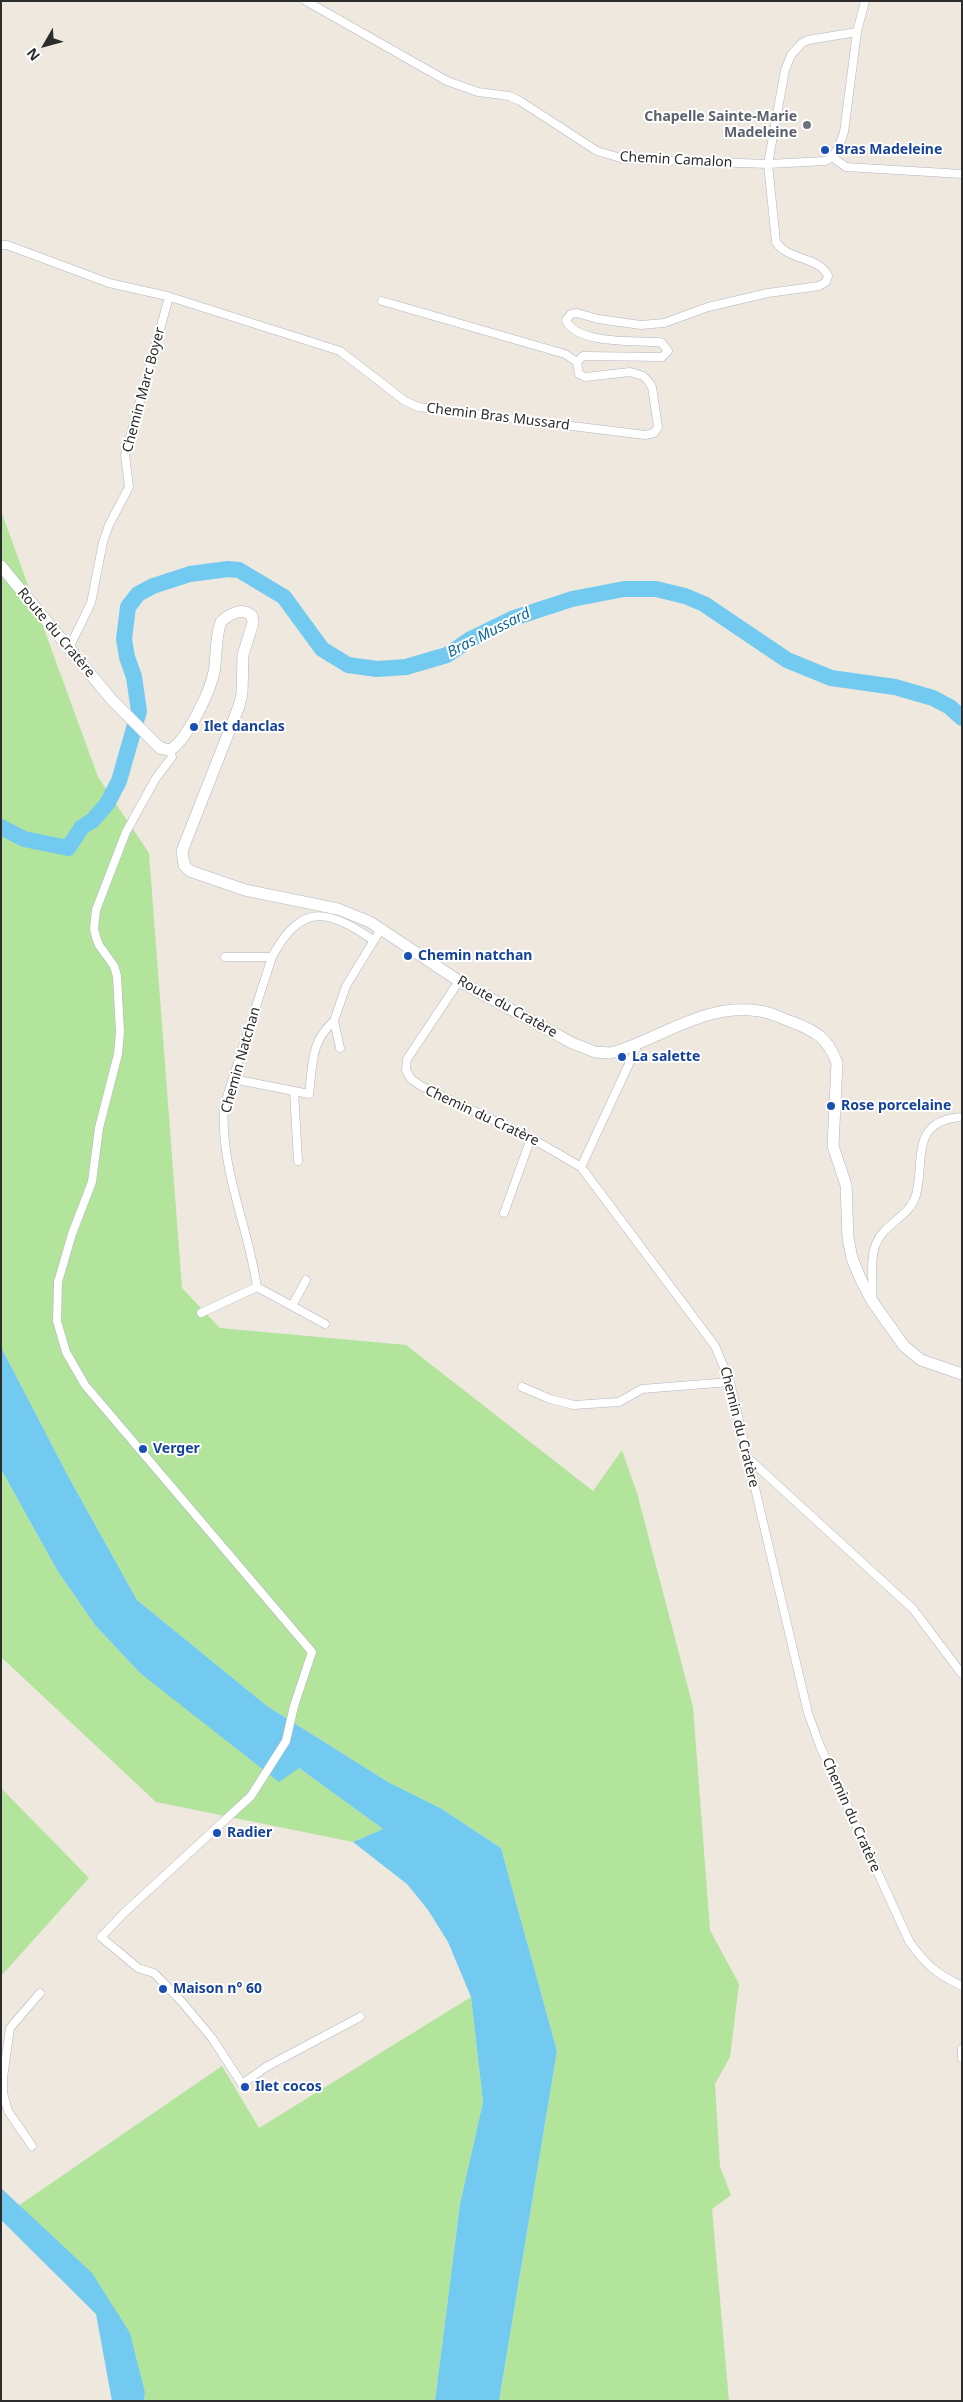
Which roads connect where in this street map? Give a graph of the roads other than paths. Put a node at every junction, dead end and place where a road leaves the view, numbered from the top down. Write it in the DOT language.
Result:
graph roads {
  1 [pos="306,1"];
  2 [pos="865,1"];
  3 [pos="857,32"];
  4 [pos="832,157"];
  5 [pos="768,164"];
  6 [pos="962,174"];
  7 [pos="1,245"];
  8 [pos="169,297"];
  9 [pos="382,301"];
  10 [pos="577,362"];
  11 [pos="1,566"];
  12 [pos="68,650"];
  13 [pos="170,750"];
  14 [pos="380,929"];
  15 [pos="373,940"];
  16 [pos="272,956"];
  17 [pos="225,957"];
  18 [pos="459,981"];
  19 [pos="334,1021"];
  20 [pos="635,1045"];
  21 [pos="340,1048"];
  22 [pos="233,1079"];
  23 [pos="294,1091"];
  24 [pos="962,1116"];
  25 [pos="531,1138"];
  26 [pos="298,1161"];
  27 [pos="580,1167"];
  28 [pos="504,1213"];
  29 [pos="306,1280"];
  30 [pos="257,1286"];
  31 [pos="872,1301"];
  32 [pos="292,1306"];
  33 [pos="201,1313"];
  34 [pos="325,1324"];
  35 [pos="962,1374"];
  36 [pos="730,1382"];
  37 [pos="522,1387"];
  38 [pos="747,1457"];
  39 [pos="962,1674"];
  40 [pos="962,1986"];
  41 [pos="40,1993"];
  42 [pos="360,2017"];
  43 [pos="962,2049"];
  44 [pos="962,2058"];
  45 [pos="32,2146"];
  1 -- 5 [label="street, Chemin Camalon"];
  2 -- 3 [label="street"];
  3 -- 4 [label="street"];
  3 -- 5 [label="street"];
  4 -- 5 [label="street, Chemin Camalon"];
  4 -- 6 [label="street"];
  5 -- 10 [label="street"];
  7 -- 8 [label="street, Chemin Bras Mussard"];
  8 -- 10 [label="street, Chemin Bras Mussard"];
  8 -- 12 [label="street, Chemin Marc Boyer"];
  9 -- 10 [label="street, Chemin Bras Mussard"];
  11 -- 12 [label="street, Route du Cratère"];
  12 -- 13 [label="street, Route du Cratère"];
  13 -- 14 [label="street, Route du Cratère"];
  13 -- 42 [label="street"];
  14 -- 15 [label="street"];
  14 -- 18 [label="street, Route du Cratère"];
  15 -- 16 [label="street, Chemin Natchan"];
  15 -- 19 [label="street"];
  16 -- 17 [label="street"];
  16 -- 22 [label="street, Chemin Natchan"];
  18 -- 20 [label="street, Route du Cratère"];
  18 -- 25 [label="street, Chemin du Cratère"];
  19 -- 21 [label="street"];
  19 -- 23 [label="street"];
  20 -- 27 [label="street"];
  20 -- 31 [label="street, Route du Cratère"];
  22 -- 23 [label="street"];
  22 -- 30 [label="street, Chemin Natchan"];
  23 -- 26 [label="street"];
  24 -- 31 [label="street"];
  25 -- 27 [label="street, Chemin du Cratère"];
  25 -- 28 [label="street"];
  27 -- 36 [label="street, Chemin du Cratère"];
  29 -- 32 [label="street"];
  30 -- 32 [label="street"];
  30 -- 33 [label="street"];
  31 -- 35 [label="street, Route du Cratère"];
  32 -- 34 [label="street"];
  36 -- 37 [label="street"];
  36 -- 38 [label="street, Chemin du Cratère"];
  38 -- 39 [label="street"];
  38 -- 40 [label="street, Chemin du Cratère"];
  41 -- 45 [label="street"];
  43 -- 44 [label="street"];
}
